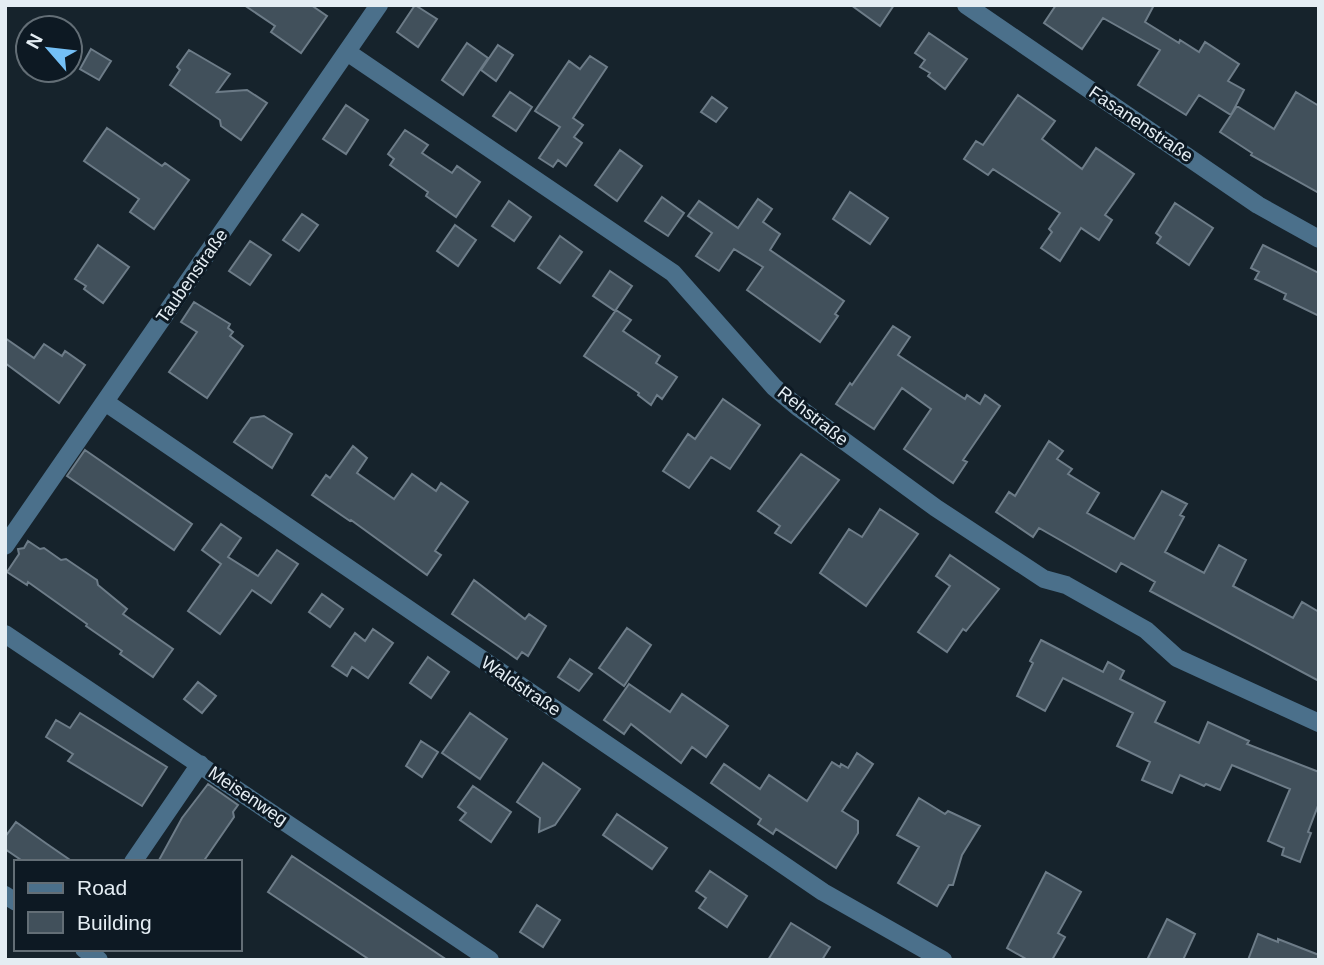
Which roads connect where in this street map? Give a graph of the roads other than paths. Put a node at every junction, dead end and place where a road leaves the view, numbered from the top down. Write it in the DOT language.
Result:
graph roads {
  1 [pos="379,5"];
  2 [pos="966,5"];
  3 [pos="347,52"];
  4 [pos="1319,239"];
  5 [pos="105,402"];
  6 [pos="5,547"];
  7 [pos="5,634"];
  8 [pos="1319,723"];
  9 [pos="200,764"];
  10 [pos="134,860"];
  11 [pos="490,960"];
  12 [pos="943,960"];
  1 -- 3 [label="street, Taubenstraße"];
  2 -- 4 [label="street, Fasanenstraße"];
  3 -- 5 [label="street, Taubenstraße"];
  3 -- 8 [label="street, Rehstraße"];
  5 -- 6 [label="street, Taubenstraße"];
  5 -- 12 [label="street, Waldstraße"];
  7 -- 9 [label="street, Meisenweg"];
  9 -- 10 [label="street"];
  9 -- 11 [label="street, Meisenweg"];
}
